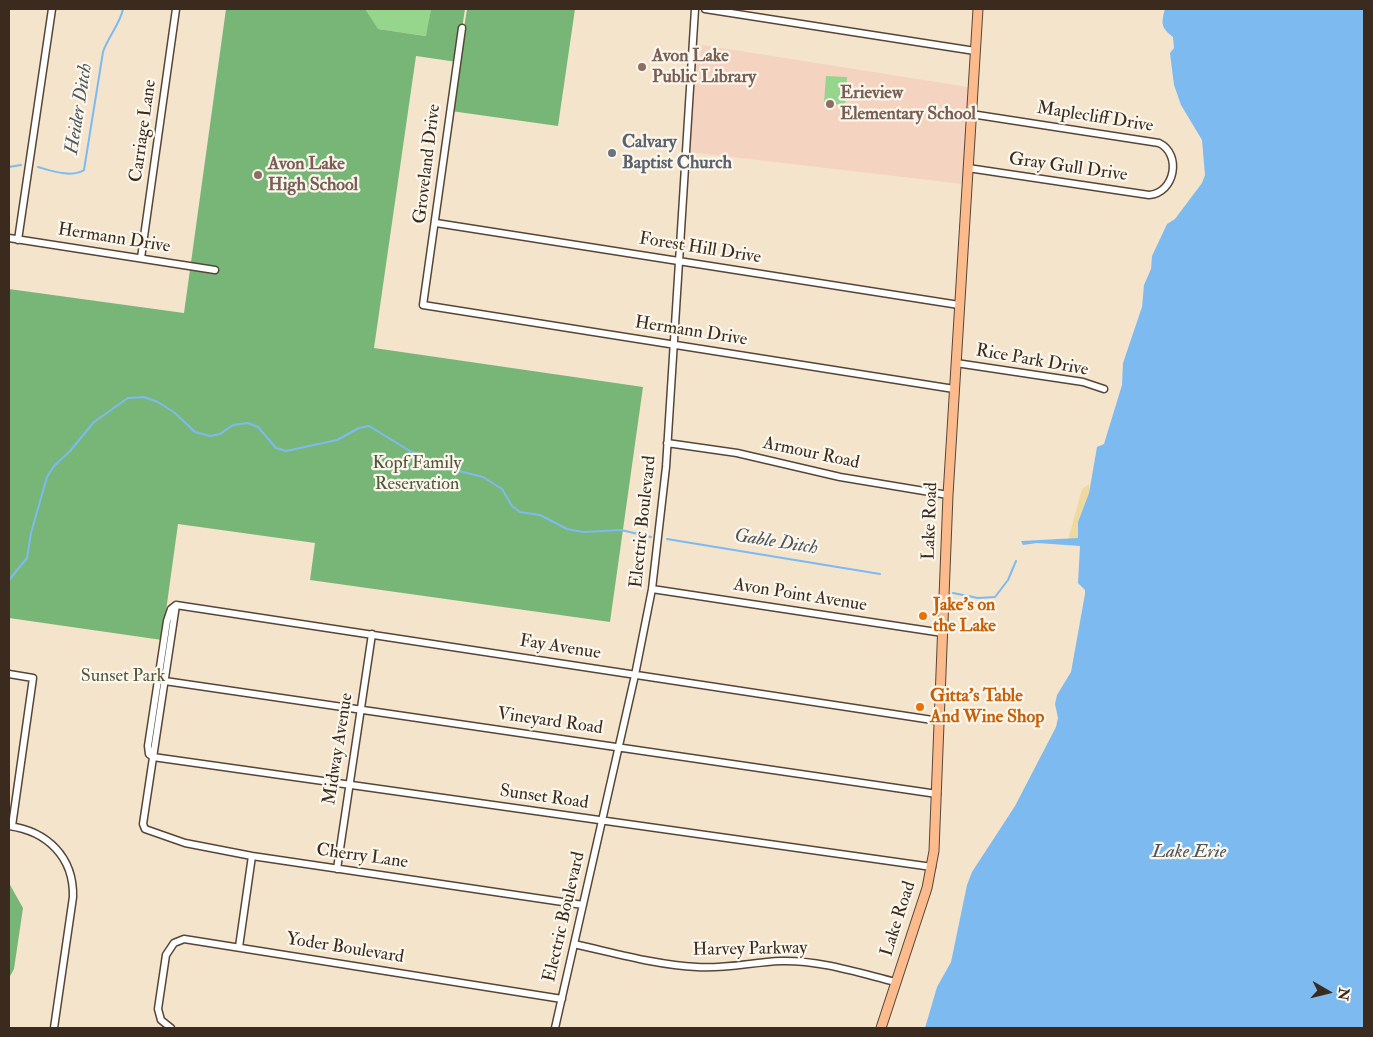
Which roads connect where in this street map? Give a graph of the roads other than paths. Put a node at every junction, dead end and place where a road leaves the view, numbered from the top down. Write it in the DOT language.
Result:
graph roads {
  1 [pos="52,9"];
  2 [pos="176,9"];
  3 [pos="695,9"];
  4 [pos="704,9"];
  5 [pos="978,9"];
  6 [pos="462,28"];
  7 [pos="975,51"];
  8 [pos="971,114"];
  9 [pos="968,168"];
  10 [pos="1164,190"];
  11 [pos="436,223"];
  12 [pos="9,238"];
  13 [pos="18,240"];
  14 [pos="141,258"];
  15 [pos="679,261"];
  16 [pos="215,270"];
  17 [pos="423,305"];
  18 [pos="959,305"];
  19 [pos="674,344"];
  20 [pos="956,363"];
  21 [pos="954,389"];
  22 [pos="1104,389"];
  23 [pos="668,443"];
  24 [pos="948,494"];
  25 [pos="652,589"];
  26 [pos="943,633"];
  27 [pos="372,634"];
  28 [pos="9,674"];
  29 [pos="636,675"];
  30 [pos="162,680"];
  31 [pos="360,710"];
  32 [pos="939,721"];
  33 [pos="619,747"];
  34 [pos="153,757"];
  35 [pos="349,786"];
  36 [pos="937,794"];
  37 [pos="602,821"];
  38 [pos="10,826"];
  39 [pos="252,856"];
  40 [pos="932,867"];
  41 [pos="337,869"];
  42 [pos="583,905"];
  43 [pos="574,944"];
  44 [pos="238,947"];
  45 [pos="896,982"];
  46 [pos="562,999"];
  47 [pos="54,1028"];
  48 [pos="171,1028"];
  49 [pos="555,1028"];
  50 [pos="881,1028"];
  1 -- 13 [label="street"];
  2 -- 14 [label="street, Carriage Lane"];
  3 -- 15 [label="street, Electric Boulevard"];
  4 -- 7 [label="street"];
  5 -- 7 [label="main road, Lake Road"];
  6 -- 11 [label="street, Groveland Drive"];
  7 -- 8 [label="main road, Lake Road"];
  8 -- 9 [label="main road, Lake Road"];
  8 -- 10 [label="street, Maplecliff Drive"];
  9 -- 10 [label="street, Gray Gull Drive"];
  9 -- 18 [label="main road, Lake Road"];
  11 -- 15 [label="street, Forest Hill Drive"];
  11 -- 17 [label="street, Groveland Drive"];
  12 -- 13 [label="street, Hermann Drive"];
  13 -- 14 [label="street, Hermann Drive"];
  14 -- 16 [label="street, Hermann Drive"];
  15 -- 18 [label="street, Forest Hill Drive"];
  15 -- 19 [label="street, Electric Boulevard"];
  17 -- 19 [label="street, Hermann Drive"];
  18 -- 20 [label="main road, Lake Road"];
  19 -- 21 [label="street, Hermann Drive"];
  19 -- 23 [label="street, Electric Boulevard"];
  20 -- 21 [label="main road, Lake Road"];
  20 -- 22 [label="street, Rice Park Drive"];
  21 -- 24 [label="main road, Lake Road"];
  23 -- 24 [label="street, Armour Road"];
  23 -- 25 [label="street, Electric Boulevard"];
  24 -- 26 [label="main road, Lake Road"];
  25 -- 26 [label="street, Avon Point Avenue"];
  25 -- 29 [label="street, Electric Boulevard"];
  26 -- 32 [label="main road, Lake Road"];
  27 -- 29 [label="street, Fay Avenue"];
  27 -- 30 [label="street, Fay Avenue"];
  27 -- 31 [label="street, Midway Avenue"];
  28 -- 38 [label="street"];
  29 -- 32 [label="street, Fay Avenue"];
  29 -- 33 [label="street, Electric Boulevard"];
  30 -- 31 [label="street, Vineyard Road"];
  30 -- 34 [label="street"];
  31 -- 33 [label="street, Vineyard Road"];
  31 -- 35 [label="street, Midway Avenue"];
  32 -- 36 [label="main road, Lake Road"];
  33 -- 36 [label="street, Vineyard Road"];
  33 -- 37 [label="street, Electric Boulevard"];
  34 -- 35 [label="street, Sunset Road"];
  34 -- 39 [label="street, Cherry Lane"];
  35 -- 37 [label="street, Sunset Road"];
  35 -- 41 [label="street, Midway Avenue"];
  36 -- 40 [label="main road, Lake Road"];
  37 -- 40 [label="street, Sunset Road"];
  37 -- 42 [label="street, Electric Boulevard"];
  38 -- 47 [label="street"];
  39 -- 41 [label="street, Cherry Lane"];
  39 -- 44 [label="street"];
  40 -- 45 [label="main road, Lake Road"];
  41 -- 42 [label="street, Cherry Lane"];
  42 -- 43 [label="street, Electric Boulevard"];
  43 -- 45 [label="street, Harvey Parkway"];
  43 -- 46 [label="street, Electric Boulevard"];
  44 -- 46 [label="street, Yoder Boulevard"];
  44 -- 48 [label="street, Yoder Boulevard"];
  45 -- 50 [label="main road, Lake Road"];
  46 -- 49 [label="street, Electric Boulevard"];
}
